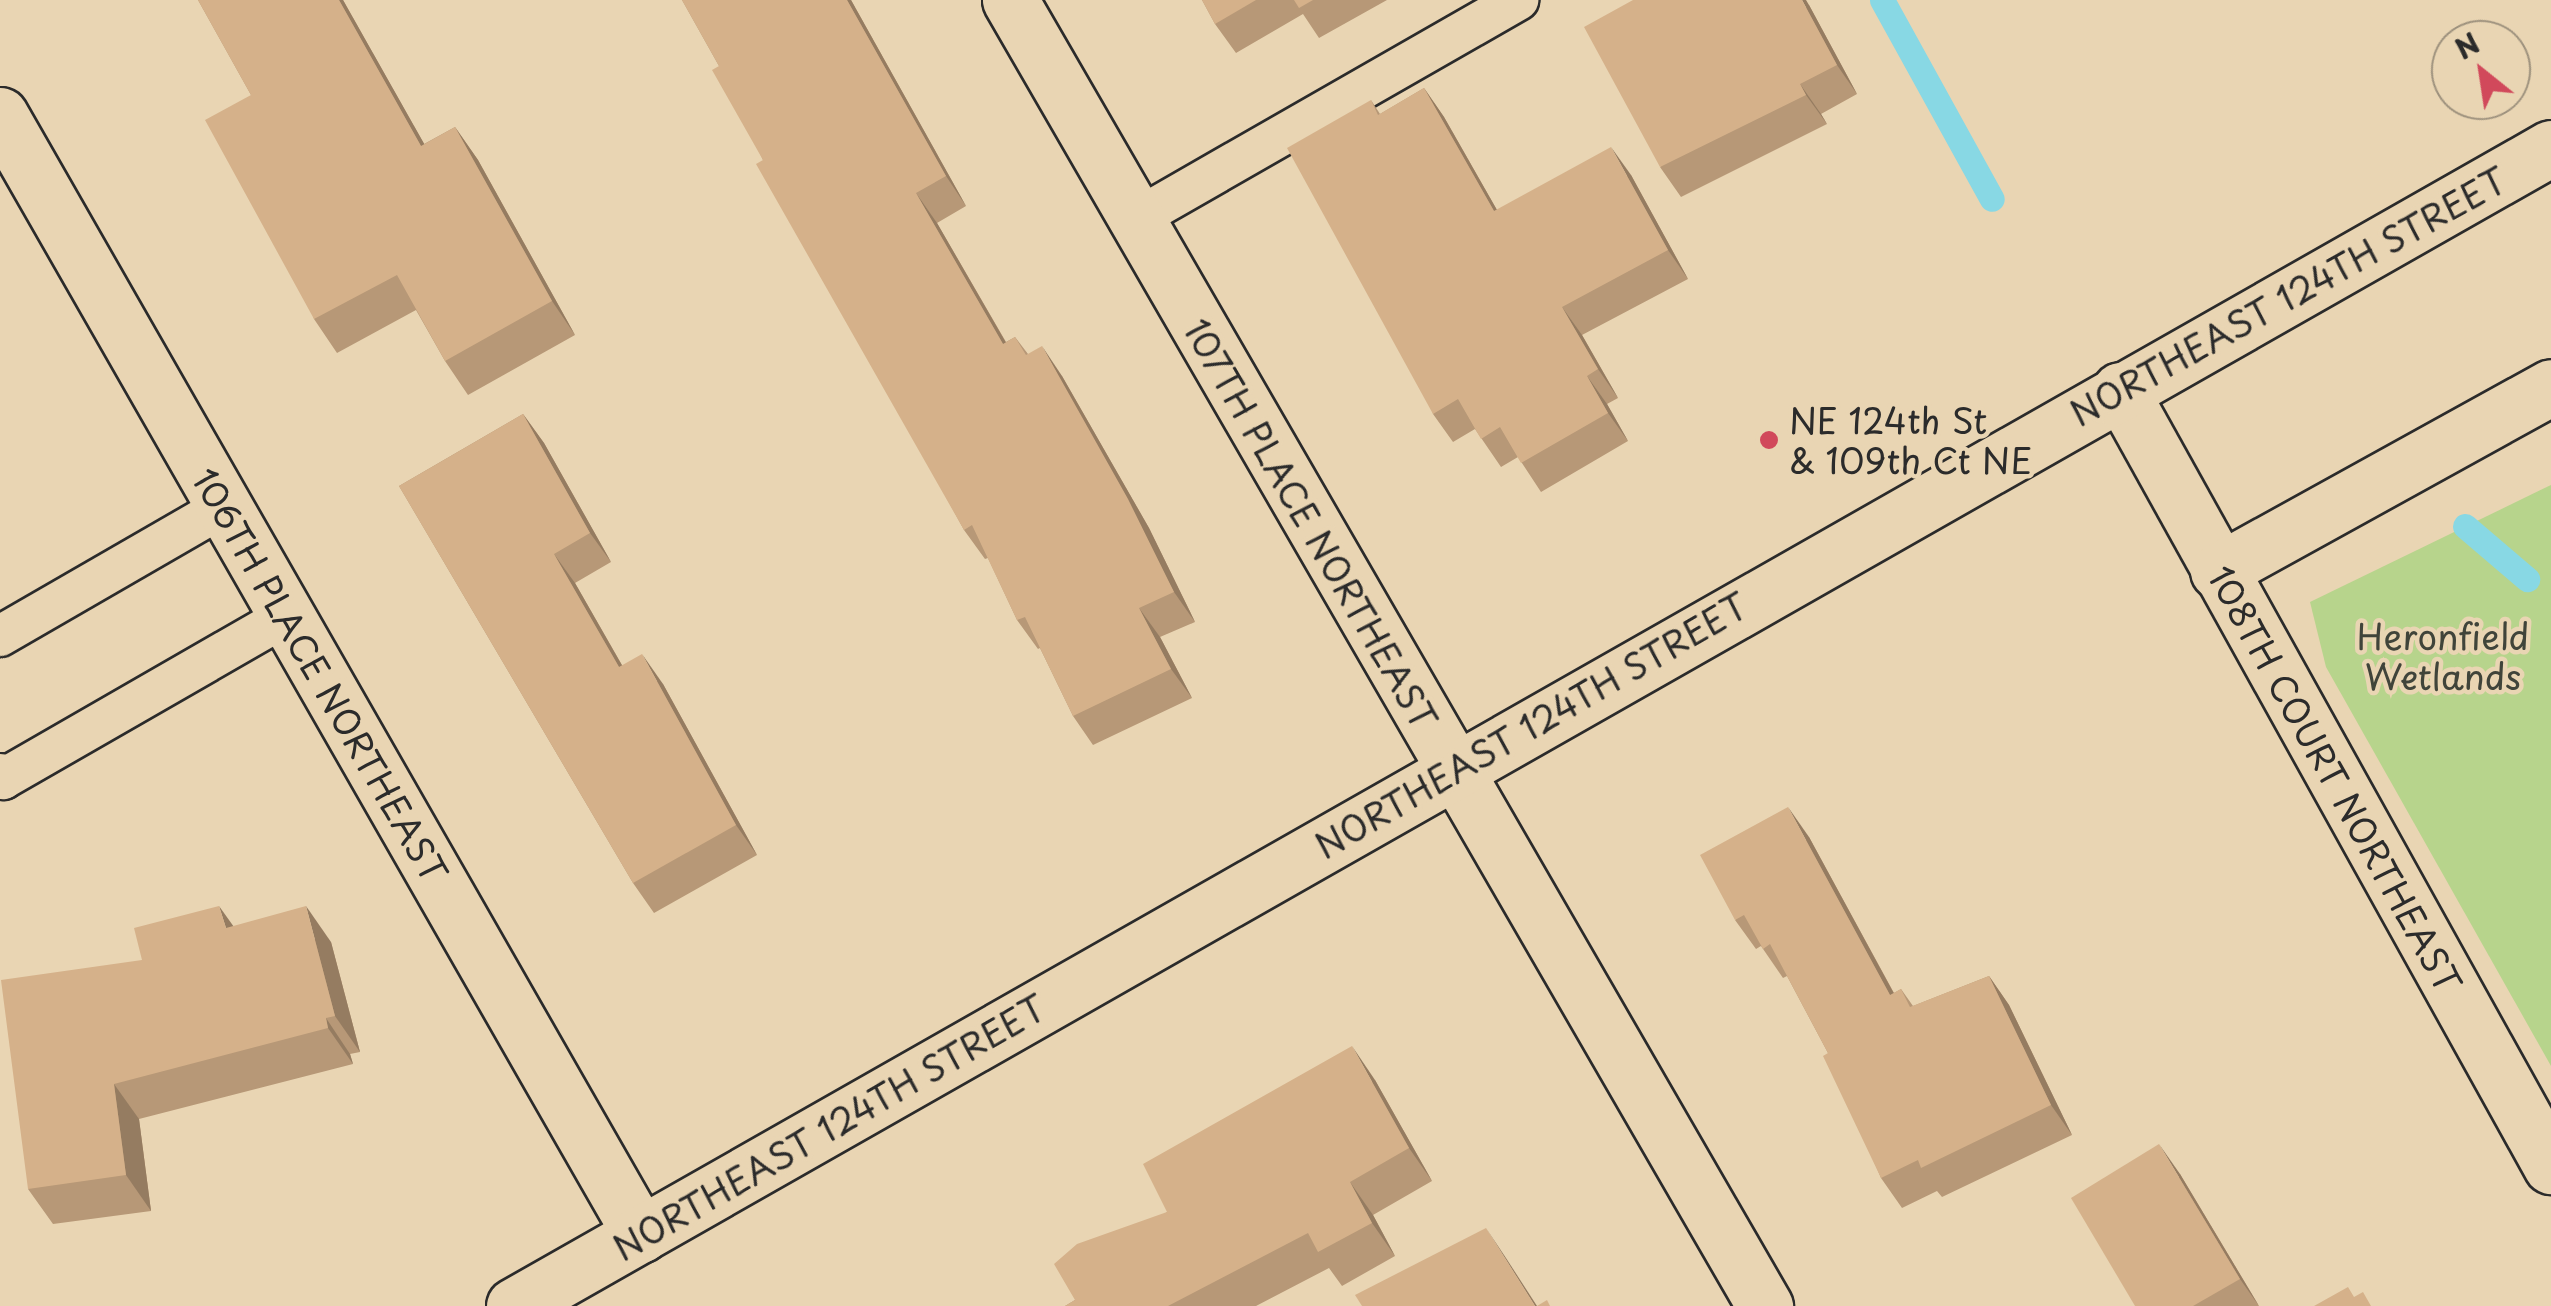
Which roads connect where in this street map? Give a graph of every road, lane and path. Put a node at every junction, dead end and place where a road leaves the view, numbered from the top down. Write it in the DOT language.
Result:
graph roads {
  1 [pos="1010,0"];
  2 [pos="1518,0"];
  3 [pos="0,115"];
  4 [pos="2551,148"];
  5 [pos="1134,220"];
  6 [pos="2551,388"];
  7 [pos="2120,390"];
  8 [pos="223,507"];
  9 [pos="2218,572"];
  10 [pos="286,616"];
  11 [pos="0,636"];
  12 [pos="1453,769"];
  13 [pos="0,774"];
  14 [pos="2551,1166"];
  15 [pos="642,1235"];
  16 [pos="514,1306"];
  17 [pos="1765,1306"];
  1 -- 5 [label="street, 107TH PLACE NORTHEAST"];
  2 -- 5 [label="lane"];
  3 -- 8 [label="street, 106TH PLACE NORTHEAST"];
  4 -- 7 [label="street, NORTHEAST 124TH STREET"];
  5 -- 12 [label="street, 107TH PLACE NORTHEAST"];
  6 -- 9 [label="street"];
  7 -- 9 [label="street, 108TH COURT NORTHEAST"];
  7 -- 12 [label="street, NORTHEAST 124TH STREET"];
  8 -- 10 [label="street, 106TH PLACE NORTHEAST"];
  8 -- 11 [label="lane"];
  9 -- 14 [label="street, 108TH COURT NORTHEAST"];
  10 -- 13 [label="lane"];
  10 -- 15 [label="street, 106TH PLACE NORTHEAST"];
  12 -- 15 [label="street, NORTHEAST 124TH STREET"];
  12 -- 17 [label="street, 107TH PLACE NORTHEAST"];
  15 -- 16 [label="street, NORTHEAST 124TH STREET"];
}
